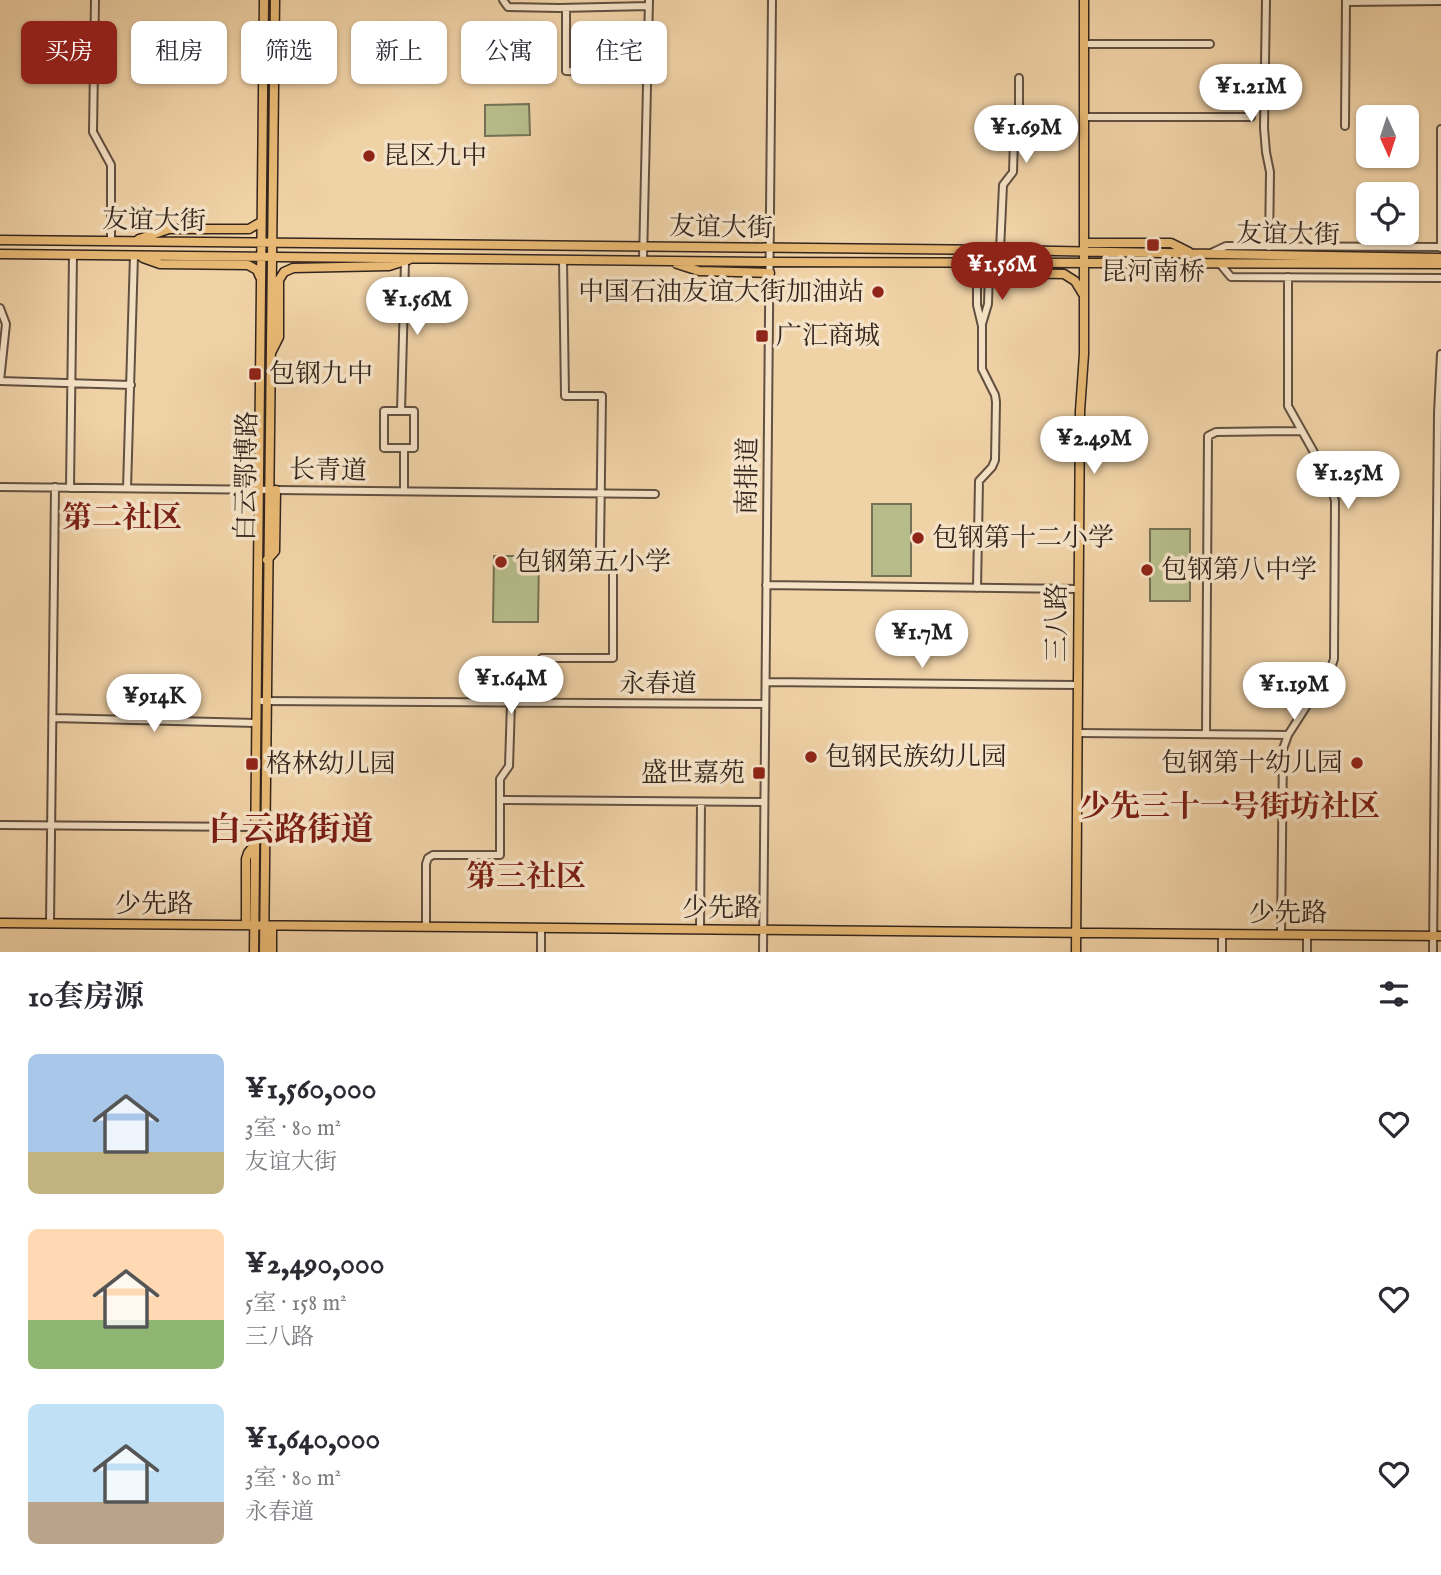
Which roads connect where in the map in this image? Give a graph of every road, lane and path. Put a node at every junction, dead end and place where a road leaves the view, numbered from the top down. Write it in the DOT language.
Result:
graph roads {
  1 [pos="95,0"];
  2 [pos="264,0"];
  3 [pos="275,0"];
  4 [pos="503,0"];
  5 [pos="559,0"];
  6 [pos="772,0"];
  7 [pos="1084,0"];
  8 [pos="1266,0"];
  9 [pos="1346,1"];
  10 [pos="1441,1"];
  11 [pos="649,3"];
  12 [pos="563,8"];
  13 [pos="1084,44"];
  14 [pos="1210,44"];
  15 [pos="571,71"];
  16 [pos="1019,78"];
  17 [pos="1084,117"];
  18 [pos="1251,117"];
  19 [pos="1345,127"];
  20 [pos="1441,129"];
  21 [pos="261,222"];
  22 [pos="0,240"];
  23 [pos="111,241"];
  24 [pos="134,242"];
  25 [pos="1084,243"];
  26 [pos="261,244"];
  27 [pos="271,244"];
  28 [pos="1269,247"];
  29 [pos="1441,247"];
  30 [pos="644,248"];
  31 [pos="770,250"];
  32 [pos="1000,250"];
  33 [pos="1084,253"];
  34 [pos="0,254"];
  35 [pos="1192,254"];
  36 [pos="1209,254"];
  37 [pos="73,255"];
  38 [pos="134,255"];
  39 [pos="261,257"];
  40 [pos="271,257"];
  41 [pos="415,258"];
  42 [pos="1441,258"];
  43 [pos="563,260"];
  44 [pos="643,260"];
  45 [pos="668,260"];
  46 [pos="405,261"];
  47 [pos="1359,261"];
  48 [pos="770,262"];
  49 [pos="953,263"];
  50 [pos="1084,264"];
  51 [pos="1441,264"];
  52 [pos="1221,265"];
  53 [pos="977,270"];
  54 [pos="770,273"];
  55 [pos="989,273"];
  56 [pos="1287,276"];
  57 [pos="1441,278"];
  58 [pos="261,279"];
  59 [pos="1084,295"];
  60 [pos="0,308"];
  61 [pos="982,326"];
  62 [pos="270,354"];
  63 [pos="1441,354"];
  64 [pos="0,381"];
  65 [pos="72,383"];
  66 [pos="131,385"];
  67 [pos="401,411"];
  68 [pos="1302,431"];
  69 [pos="404,448"];
  70 [pos="0,487"];
  71 [pos="55,488"];
  72 [pos="70,488"];
  73 [pos="127,488"];
  74 [pos="254,490"];
  75 [pos="272,490"];
  76 [pos="404,491"];
  77 [pos="601,494"];
  78 [pos="655,494"];
  79 [pos="766,585"];
  80 [pos="977,588"];
  81 [pos="1079,589"];
  82 [pos="1439,624"];
  83 [pos="542,658"];
  84 [pos="766,682"];
  85 [pos="1078,685"];
  86 [pos="261,701"];
  87 [pos="511,703"];
  88 [pos="765,704"];
  89 [pos="52,718"];
  90 [pos="257,723"];
  91 [pos="1206,732"];
  92 [pos="1078,733"];
  93 [pos="1288,735"];
  94 [pos="500,800"];
  95 [pos="701,802"];
  96 [pos="765,802"];
  97 [pos="0,825"];
  98 [pos="51,826"];
  99 [pos="255,827"];
  100 [pos="0,923"];
  101 [pos="50,924"];
  102 [pos="250,925"];
  103 [pos="268,925"];
  104 [pos="426,927"];
  105 [pos="541,928"];
  106 [pos="700,929"];
  107 [pos="764,930"];
  108 [pos="1076,933"];
  109 [pos="1222,934"];
  110 [pos="1281,934"];
  111 [pos="1307,934"];
  112 [pos="1437,936"];
  113 [pos="254,952"];
  114 [pos="264,952"];
  115 [pos="272,952"];
  116 [pos="541,952"];
  117 [pos="763,952"];
  118 [pos="1076,952"];
  119 [pos="1222,952"];
  120 [pos="1307,952"];
  121 [pos="1433,952"];
  1 -- 23 [label="street"];
  2 -- 21 [label="main road, 白云鄂博路"];
  3 -- 27 [label="main road, 白云鄂博路"];
  4 -- 12 [label="street"];
  5 -- 12 [label="street"];
  6 -- 31 [label="street, 南排道"];
  7 -- 13 [label="main road, 三八路"];
  8 -- 28 [label="street"];
  9 -- 10 [label="street"];
  9 -- 19 [label="street"];
  11 -- 12 [label="street"];
  11 -- 30 [label="street"];
  12 -- 15 [label="street"];
  13 -- 14 [label="street"];
  13 -- 17 [label="main road, 三八路"];
  16 -- 32 [label="street"];
  17 -- 18 [label="street"];
  17 -- 25 [label="main road, 三八路"];
  20 -- 29 [label="street"];
  21 -- 24 [label="main road"];
  21 -- 26 [label="main road, 白云鄂博路"];
  22 -- 23 [label="main road, 友谊大街"];
  23 -- 24 [label="main road, 友谊大街"];
  24 -- 26 [label="main road, 友谊大街"];
  25 -- 33 [label="main road, 三八路"];
  25 -- 35 [label="main road"];
  26 -- 27 [label="main road, 友谊大街"];
  26 -- 39 [label="main road, 白云鄂博路"];
  27 -- 30 [label="main road, 友谊大街"];
  27 -- 40 [label="main road, 白云鄂博路"];
  28 -- 29 [label="street"];
  28 -- 36 [label="street"];
  30 -- 31 [label="main road, 友谊大街"];
  30 -- 44 [label="street"];
  31 -- 32 [label="main road, 友谊大街"];
  31 -- 48 [label="street, 南排道"];
  32 -- 33 [label="main road, 友谊大街"];
  33 -- 35 [label="main road, 友谊大街"];
  33 -- 50 [label="main road, 三八路"];
  34 -- 37 [label="main road, 友谊大街"];
  35 -- 36 [label="main road, 友谊大街"];
  36 -- 47 [label="main road, 友谊大街"];
  37 -- 38 [label="main road, 友谊大街"];
  37 -- 65 [label="street"];
  38 -- 39 [label="main road, 友谊大街"];
  38 -- 58 [label="main road"];
  38 -- 66 [label="street"];
  39 -- 40 [label="main road, 友谊大街"];
  39 -- 58 [label="main road, 白云鄂博路"];
  40 -- 41 [label="main road, 友谊大街"];
  40 -- 62 [label="main road, 白云鄂博路"];
  41 -- 43 [label="main road, 友谊大街"];
  41 -- 46 [label="main road"];
  42 -- 47 [label="main road, 友谊大街"];
  43 -- 44 [label="main road, 友谊大街"];
  43 -- 77 [label="street"];
  44 -- 45 [label="main road, 友谊大街"];
  45 -- 48 [label="main road, 友谊大街"];
  45 -- 54 [label="main road"];
  46 -- 62 [label="main road"];
  46 -- 67 [label="street"];
  47 -- 51 [label="main road, 友谊大街"];
  47 -- 52 [label="main road, 友谊大街"];
  48 -- 49 [label="main road, 友谊大街"];
  48 -- 54 [label="street, 南排道"];
  49 -- 50 [label="main road, 友谊大街"];
  49 -- 53 [label="main road"];
  50 -- 52 [label="main road, 友谊大街"];
  50 -- 59 [label="main road, 三八路"];
  52 -- 56 [label="street"];
  53 -- 55 [label="main road"];
  53 -- 61 [label="street"];
  54 -- 79 [label="street, 南排道"];
  55 -- 59 [label="main road"];
  55 -- 61 [label="street"];
  56 -- 57 [label="street"];
  56 -- 68 [label="street"];
  58 -- 74 [label="main road, 白云鄂博路"];
  59 -- 81 [label="main road, 三八路"];
  60 -- 64 [label="street"];
  61 -- 80 [label="street"];
  62 -- 75 [label="main road, 白云鄂博路"];
  63 -- 82 [label="street"];
  64 -- 65 [label="street"];
  65 -- 66 [label="street"];
  65 -- 72 [label="street"];
  66 -- 73 [label="street"];
  67 -- 69 [label="street"];
  67 -- 69 [label="street"];
  68 -- 91 [label="street"];
  68 -- 93 [label="street"];
  69 -- 76 [label="street"];
  70 -- 71 [label="street, 长青道"];
  71 -- 72 [label="street, 长青道"];
  71 -- 89 [label="street"];
  72 -- 73 [label="street, 长青道"];
  73 -- 74 [label="street, 长青道"];
  74 -- 75 [label="street, 长青道"];
  74 -- 86 [label="main road, 白云鄂博路"];
  75 -- 76 [label="street, 长青道"];
  75 -- 86 [label="main road, 白云鄂博路"];
  76 -- 77 [label="street, 长青道"];
  77 -- 78 [label="street, 长青道"];
  77 -- 83 [label="street"];
  79 -- 80 [label="street"];
  79 -- 84 [label="street, 南排道"];
  80 -- 81 [label="street"];
  81 -- 85 [label="main road, 三八路"];
  82 -- 112 [label="street"];
  84 -- 85 [label="street"];
  84 -- 88 [label="street, 南排道"];
  85 -- 92 [label="main road, 三八路"];
  86 -- 87 [label="street, 永春道"];
  86 -- 90 [label="main road, 白云鄂博路"];
  86 -- 103 [label="main road, 白云鄂博路"];
  87 -- 88 [label="street, 永春道"];
  87 -- 94 [label="street"];
  88 -- 96 [label="street, 南排道"];
  89 -- 90 [label="street"];
  89 -- 98 [label="street"];
  90 -- 99 [label="main road, 白云鄂博路"];
  91 -- 92 [label="street"];
  91 -- 93 [label="street"];
  92 -- 108 [label="main road, 三八路"];
  93 -- 110 [label="street"];
  94 -- 95 [label="street"];
  94 -- 104 [label="street"];
  95 -- 96 [label="street"];
  95 -- 106 [label="street"];
  96 -- 107 [label="street, 南排道"];
  97 -- 98 [label="street"];
  98 -- 99 [label="street"];
  98 -- 101 [label="street"];
  99 -- 102 [label="main road, 白云鄂博路"];
  100 -- 101 [label="main road, 少先路"];
  101 -- 102 [label="main road, 少先路"];
  102 -- 103 [label="main road, 少先路"];
  102 -- 113 [label="main road"];
  103 -- 104 [label="main road, 少先路"];
  103 -- 114 [label="main road, 白云鄂博路"];
  103 -- 115 [label="main road"];
  104 -- 105 [label="main road, 少先路"];
  105 -- 106 [label="main road, 少先路"];
  105 -- 116 [label="street"];
  106 -- 107 [label="main road, 少先路"];
  107 -- 108 [label="main road, 少先路"];
  107 -- 117 [label="street, 南排道"];
  108 -- 109 [label="main road, 少先路"];
  108 -- 118 [label="main road, 三八路"];
  109 -- 110 [label="main road, 少先路"];
  109 -- 119 [label="street"];
  110 -- 111 [label="main road, 少先路"];
  111 -- 112 [label="main road, 少先路"];
  111 -- 120 [label="street"];
  112 -- 121 [label="street"];
}
